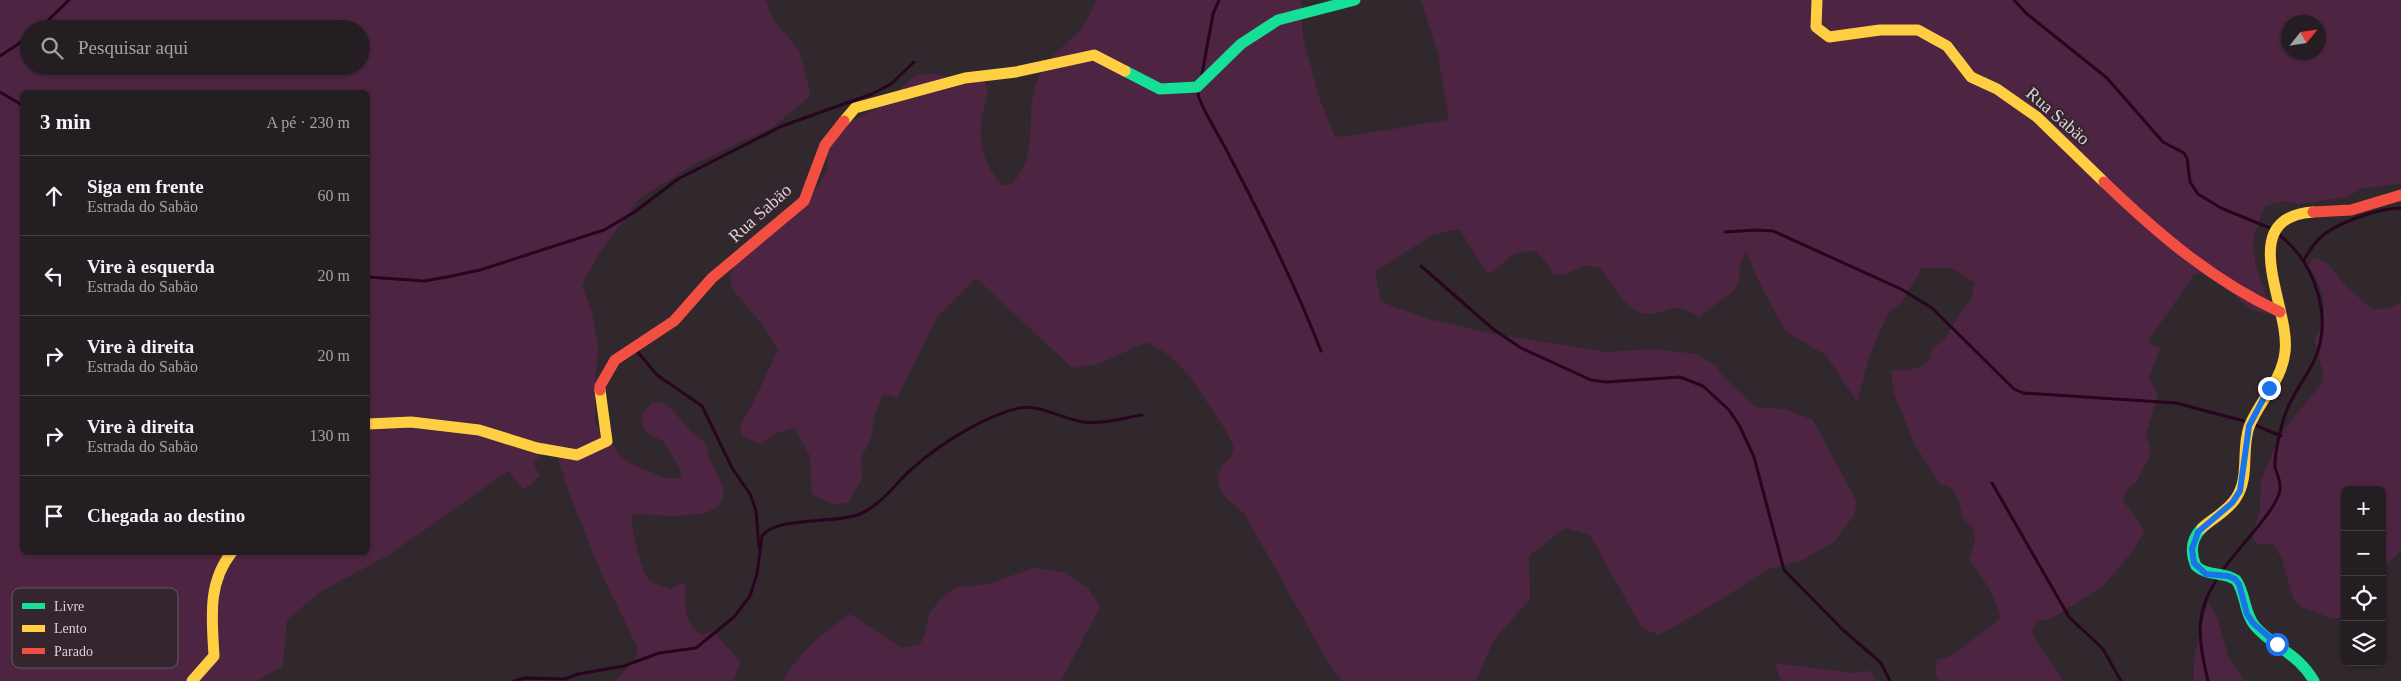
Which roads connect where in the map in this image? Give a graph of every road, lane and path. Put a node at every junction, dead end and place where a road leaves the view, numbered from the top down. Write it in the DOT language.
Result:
graph roads {
  1 [pos="1355,0"];
  2 [pos="1817,0"];
  3 [pos="2401,195"];
  4 [pos="2280,312"];
  5 [pos="370,424"];
  6 [pos="229,555"];
  7 [pos="192,681"];
  8 [pos="2314,681"];
  1 -- 5 [label="street, Rua Sabäo"];
  2 -- 4 [label="street, Rua Sabäo"];
  3 -- 4 [label="street"];
  4 -- 8 [label="street"];
  6 -- 7 [label="street"];
}
